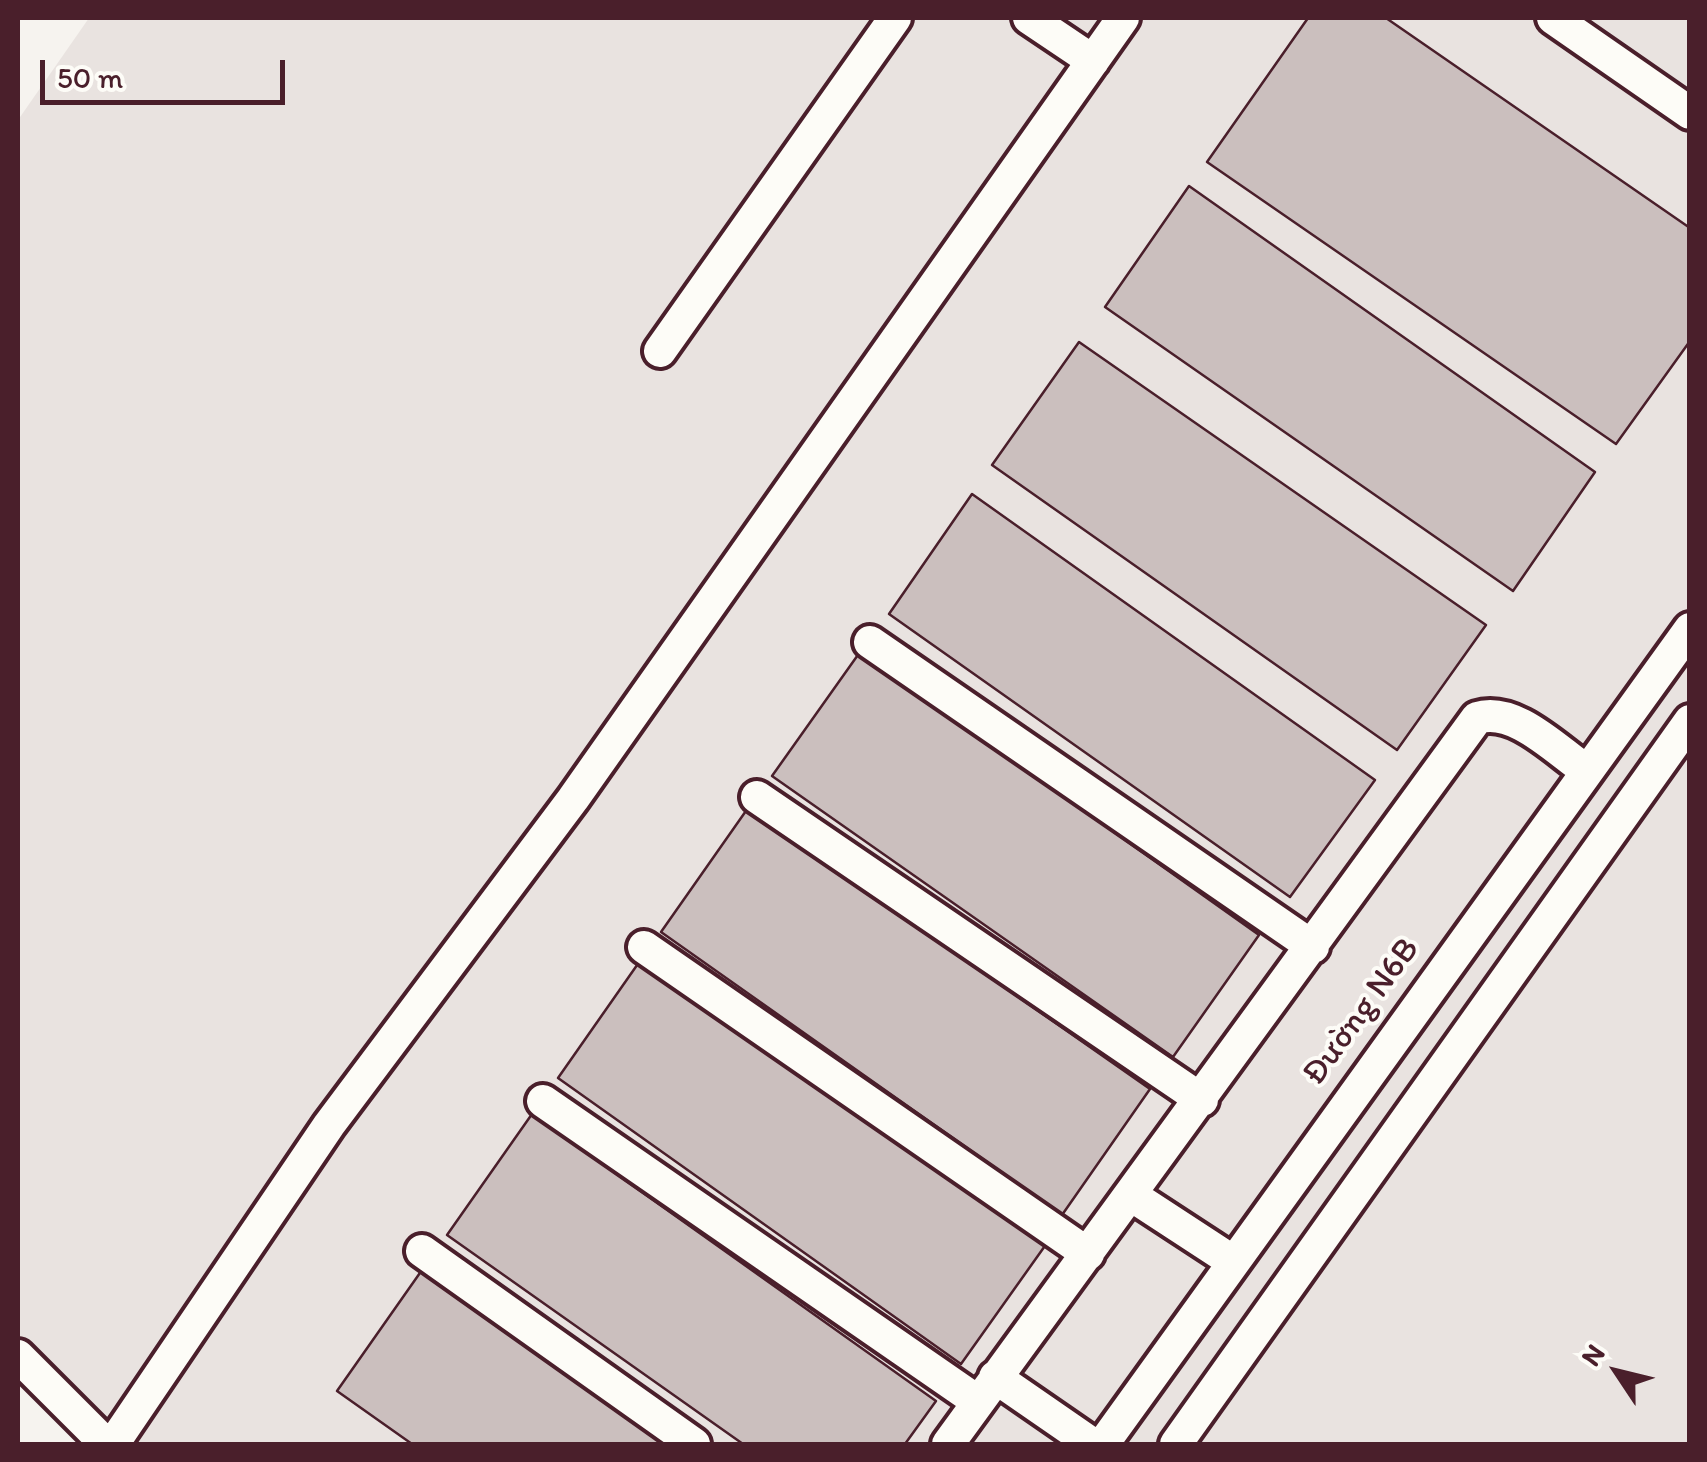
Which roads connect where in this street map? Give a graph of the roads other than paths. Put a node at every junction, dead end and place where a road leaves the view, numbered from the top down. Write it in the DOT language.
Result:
graph roads {
  1 [pos="895,18"];
  2 [pos="1029,18"];
  3 [pos="1123,18"];
  4 [pos="1553,18"];
  5 [pos="1092,61"];
  6 [pos="1690,113"];
  7 [pos="660,351"];
  8 [pos="1690,629"];
  9 [pos="870,642"];
  10 [pos="1690,721"];
  11 [pos="1586,772"];
  12 [pos="757,798"];
  13 [pos="644,947"];
  14 [pos="1313,947"];
  15 [pos="1202,1100"];
  16 [pos="543,1101"];
  17 [pos="1131,1195"];
  18 [pos="422,1252"];
  19 [pos="1088,1254"];
  20 [pos="1232,1260"];
  21 [pos="18,1356"];
  22 [pos="986,1389"];
  23 [pos="109,1444"];
  24 [pos="694,1444"];
  25 [pos="948,1444"];
  26 [pos="1092,1444"];
  27 [pos="1103,1444"];
  28 [pos="1176,1444"];
  1 -- 7 [label="street"];
  2 -- 5 [label="street"];
  3 -- 5 [label="street"];
  4 -- 6 [label="street"];
  5 -- 23 [label="street"];
  8 -- 11 [label="street, Đường N6B"];
  9 -- 14 [label="street"];
  10 -- 28 [label="street"];
  11 -- 14 [label="street"];
  11 -- 20 [label="street, Đường N6B"];
  12 -- 15 [label="street"];
  13 -- 19 [label="street"];
  14 -- 15 [label="street"];
  15 -- 17 [label="street"];
  16 -- 22 [label="street"];
  17 -- 19 [label="street"];
  17 -- 20 [label="street"];
  18 -- 24 [label="street"];
  19 -- 22 [label="street"];
  20 -- 27 [label="street, Đường N6B"];
  21 -- 23 [label="street"];
  22 -- 25 [label="street"];
  22 -- 26 [label="street"];
}
